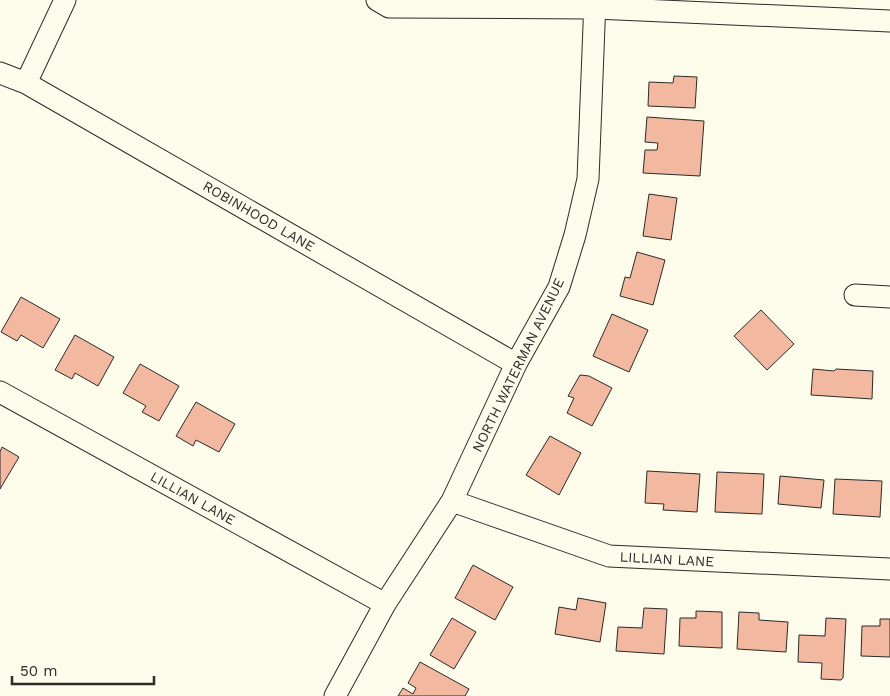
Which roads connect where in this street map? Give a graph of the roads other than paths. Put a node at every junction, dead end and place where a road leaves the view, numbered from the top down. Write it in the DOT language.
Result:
graph roads {
  1 [pos="66,0"];
  2 [pos="377,0"];
  3 [pos="595,4"];
  4 [pos="890,22"];
  5 [pos="0,73"];
  6 [pos="26,82"];
  7 [pos="855,295"];
  8 [pos="890,297"];
  9 [pos="516,364"];
  10 [pos="0,392"];
  11 [pos="452,501"];
  12 [pos="890,569"];
  13 [pos="385,604"];
  14 [pos="335,696"];
  1 -- 6 [label="street"];
  2 -- 3 [label="street"];
  3 -- 4 [label="street"];
  3 -- 9 [label="street, NORTH WATERMAN AVENUE"];
  5 -- 6 [label="street, ROBINHOOD LANE"];
  6 -- 9 [label="street, ROBINHOOD LANE"];
  7 -- 8 [label="street"];
  9 -- 11 [label="street, NORTH WATERMAN AVENUE"];
  10 -- 13 [label="street, LILLIAN LANE"];
  11 -- 12 [label="street, LILLIAN LANE"];
  11 -- 13 [label="street, NORTH WATERMAN AVENUE"];
  13 -- 14 [label="street, NORTH WATERMAN AVENUE"];
}
